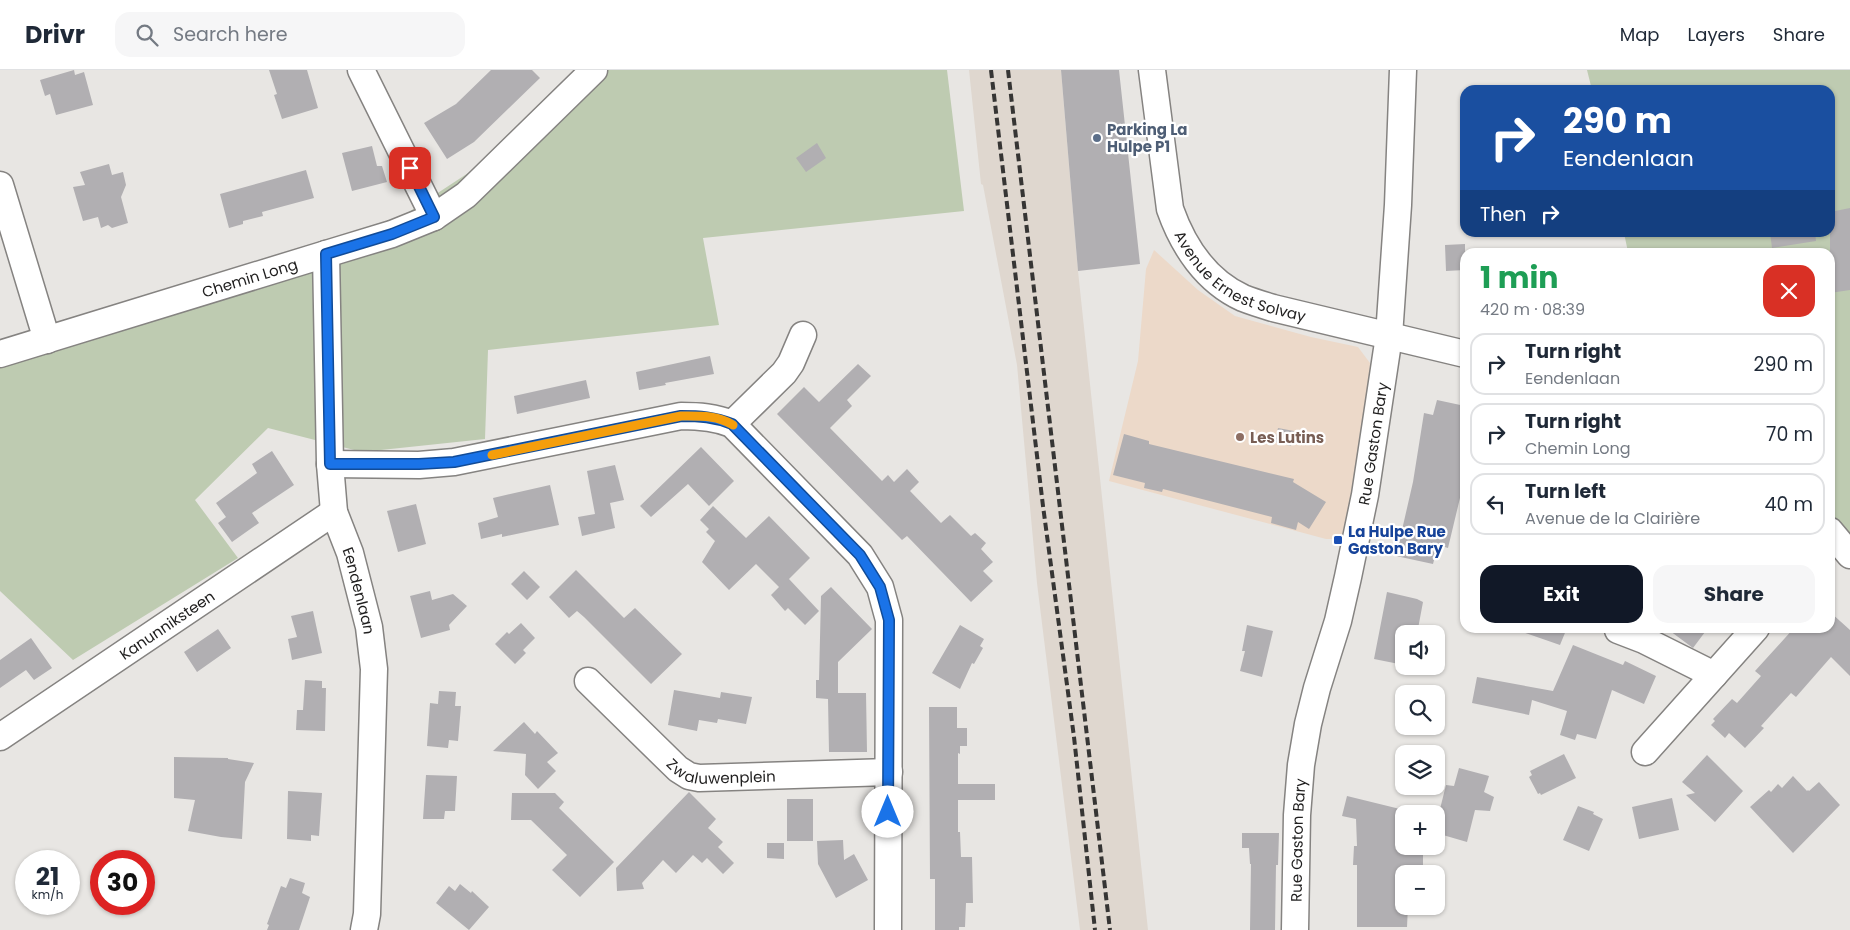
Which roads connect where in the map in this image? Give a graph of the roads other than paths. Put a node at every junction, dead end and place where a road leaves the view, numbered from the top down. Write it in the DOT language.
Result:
graph roads {
  1 [pos="361,70"];
  2 [pos="594,70"];
  3 [pos="1152,70"];
  4 [pos="1404,70"];
  5 [pos="0,185"];
  6 [pos="434,217"];
  7 [pos="326,254"];
  8 [pos="803,335"];
  9 [pos="1389,336"];
  10 [pos="47,340"];
  11 [pos="1460,353"];
  12 [pos="0,354"];
  13 [pos="732,424"];
  14 [pos="330,464"];
  15 [pos="334,512"];
  16 [pos="1626,633"];
  17 [pos="1752,633"];
  18 [pos="1714,675"];
  19 [pos="588,681"];
  20 [pos="0,737"];
  21 [pos="1645,752"];
  22 [pos="889,772"];
  23 [pos="364,930"];
  24 [pos="888,930"];
  25 [pos="1295,930"];
  1 -- 6 [label="street"];
  2 -- 6 [label="street, Chemin Long"];
  3 -- 9 [label="street, Avenue Ernest Solvay"];
  4 -- 9 [label="street, Rue Gaston Bary"];
  5 -- 10 [label="street"];
  6 -- 7 [label="street, Chemin Long"];
  7 -- 10 [label="street, Chemin Long"];
  7 -- 14 [label="street, Eendenlaan"];
  8 -- 13 [label="street"];
  9 -- 11 [label="street, Avenue Ernest Solvay"];
  9 -- 25 [label="street, Rue Gaston Bary"];
  10 -- 12 [label="street, Chemin Long"];
  13 -- 14 [label="street"];
  13 -- 22 [label="street"];
  14 -- 15 [label="street, Eendenlaan"];
  15 -- 20 [label="street, Kanunniksteen"];
  15 -- 23 [label="street, Eendenlaan"];
  16 -- 18 [label="street"];
  17 -- 18 [label="street"];
  18 -- 21 [label="street"];
  19 -- 22 [label="street, Zwaluwenplein"];
  22 -- 24 [label="street"];
}
